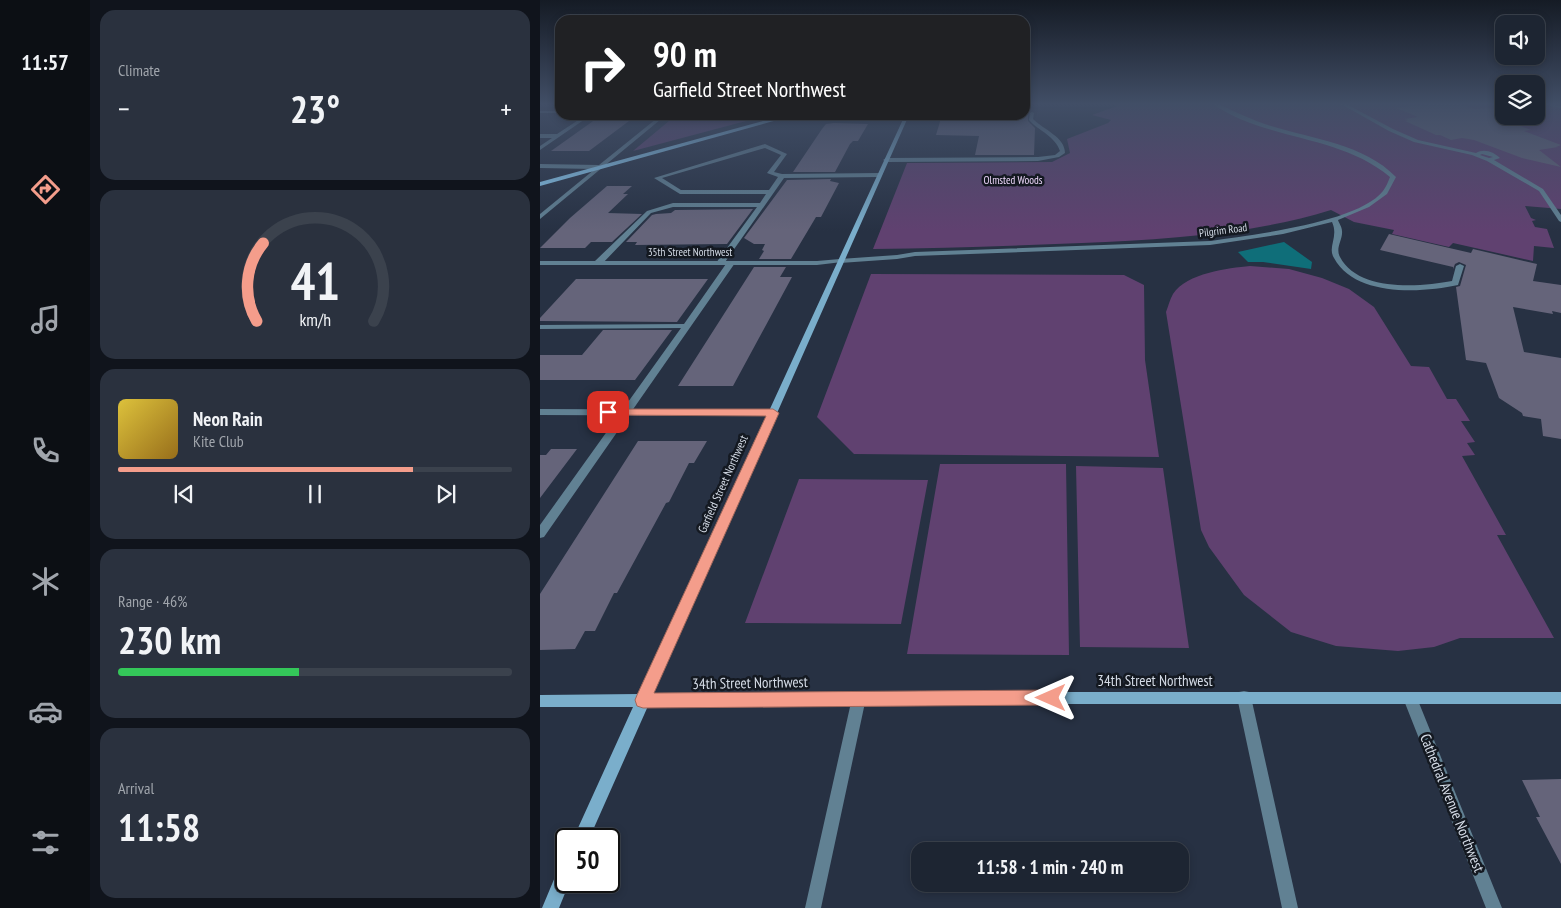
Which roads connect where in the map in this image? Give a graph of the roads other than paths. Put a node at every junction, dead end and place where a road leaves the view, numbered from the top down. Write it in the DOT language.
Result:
graph roads {
  1 [pos="626,146"];
  2 [pos="677,146"];
  3 [pos="764,146"];
  4 [pos="766,146"];
  5 [pos="892,146"];
  6 [pos="1062,146"];
  7 [pos="1335,146"];
  8 [pos="1440,146"];
  9 [pos="1475,154"];
  10 [pos="886,160"];
  11 [pos="1489,160"];
  12 [pos="540,166"];
  13 [pos="601,167"];
  14 [pos="879,175"];
  15 [pos="782,176"];
  16 [pos="540,184"];
  17 [pos="771,192"];
  18 [pos="764,203"];
  19 [pos="540,217"];
  20 [pos="1335,220"];
  21 [pos="1561,220"];
  22 [pos="840,261"];
  23 [pos="540,263"];
  24 [pos="598,263"];
  25 [pos="720,263"];
  26 [pos="731,263"];
  27 [pos="1460,266"];
  28 [pos="686,326"];
  29 [pos="540,327"];
  30 [pos="540,412"];
  31 [pos="625,413"];
  32 [pos="773,413"];
  33 [pos="542,529"];
  34 [pos="1244,697"];
  35 [pos="859,698"];
  36 [pos="1410,698"];
  37 [pos="1561,698"];
  38 [pos="643,700"];
  39 [pos="540,701"];
  40 [pos="586,828"];
  41 [pos="556,893"];
  42 [pos="550,908"];
  43 [pos="813,908"];
  44 [pos="1290,908"];
  45 [pos="1494,908"];
  1 -- 13 [label="street"];
  2 -- 13 [label="main road"];
  3 -- 17 [label="street"];
  4 -- 15 [label="street"];
  5 -- 10 [label="main road, Garfield Street Northwest"];
  6 -- 10 [label="street"];
  7 -- 20 [label="street, Pilgrim Road"];
  8 -- 9 [label="street"];
  9 -- 11 [label="street"];
  9 -- 11 [label="street"];
  10 -- 14 [label="main road, Garfield Street Northwest"];
  11 -- 21 [label="street"];
  12 -- 13 [label="street"];
  13 -- 16 [label="main road"];
  13 -- 19 [label="street"];
  14 -- 15 [label="street"];
  14 -- 22 [label="main road, Garfield Street Northwest"];
  15 -- 17 [label="street"];
  17 -- 18 [label="street"];
  18 -- 24 [label="street"];
  18 -- 25 [label="street"];
  20 -- 22 [label="street, Pilgrim Road"];
  20 -- 27 [label="street"];
  22 -- 26 [label="street, 35th Street Northwest"];
  22 -- 32 [label="main road, Garfield Street Northwest"];
  23 -- 24 [label="street, 35th Street Northwest"];
  24 -- 25 [label="street, 35th Street Northwest"];
  25 -- 26 [label="street, 35th Street Northwest"];
  26 -- 28 [label="street"];
  28 -- 29 [label="street"];
  28 -- 31 [label="street"];
  30 -- 31 [label="street"];
  31 -- 32 [label="street"];
  31 -- 33 [label="street"];
  32 -- 38 [label="main road, Garfield Street Northwest"];
  34 -- 35 [label="main road, 34th Street Northwest"];
  34 -- 36 [label="main road, 34th Street Northwest"];
  34 -- 44 [label="street"];
  35 -- 38 [label="main road, 34th Street Northwest"];
  35 -- 43 [label="street"];
  36 -- 37 [label="main road, 34th Street Northwest"];
  36 -- 45 [label="street, Cathedral Avenue Northwest"];
  38 -- 39 [label="main road, 34th Street Northwest"];
  38 -- 40 [label="main road, Garfield Street Northwest"];
  41 -- 42 [label="main road"];
}
